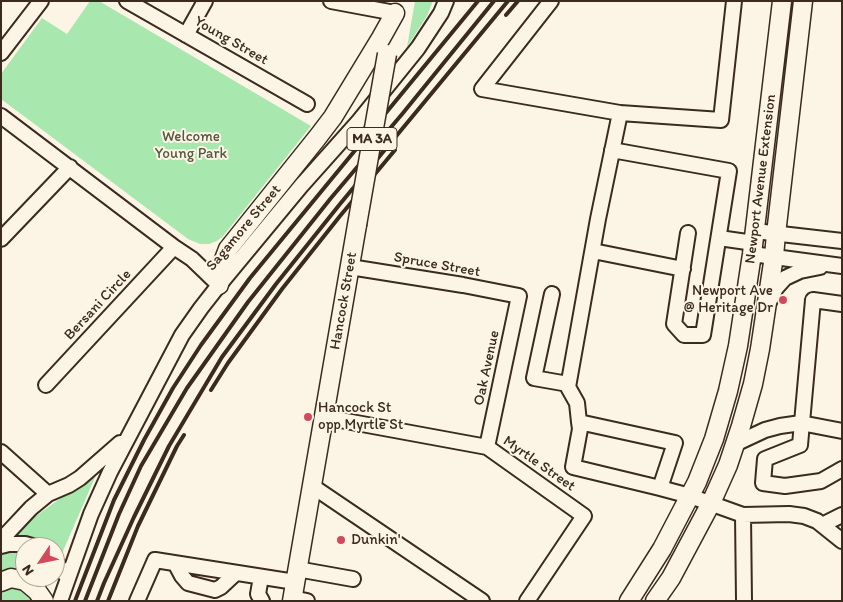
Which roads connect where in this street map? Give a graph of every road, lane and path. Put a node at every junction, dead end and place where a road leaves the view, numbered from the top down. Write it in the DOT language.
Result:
graph roads {
  1 [pos="41,1"];
  2 [pos="127,1"];
  3 [pos="205,1"];
  4 [pos="331,1"];
  5 [pos="446,1"];
  6 [pos="551,1"];
  7 [pos="734,1"];
  8 [pos="782,1"];
  9 [pos="803,1"];
  10 [pos="396,7"];
  11 [pos="186,34"];
  12 [pos="1,53"];
  13 [pos="307,104"];
  14 [pos="620,113"];
  15 [pos="1,116"];
  16 [pos="612,150"];
  17 [pos="70,167"];
  18 [pos="688,233"];
  19 [pos="776,234"];
  20 [pos="1,238"];
  21 [pos="719,238"];
  22 [pos="842,241"];
  23 [pos="754,243"];
  24 [pos="174,247"];
  25 [pos="593,251"];
  26 [pos="774,256"];
  27 [pos="836,266"];
  28 [pos="350,267"];
  29 [pos="683,269"];
  30 [pos="219,285"];
  31 [pos="552,294"];
  32 [pos="519,296"];
  33 [pos="842,304"];
  34 [pos="766,307"];
  35 [pos="568,384"];
  36 [pos="46,385"];
  37 [pos="324,417"];
  38 [pos="579,422"];
  39 [pos="801,423"];
  40 [pos="842,431"];
  41 [pos="128,436"];
  42 [pos="737,438"];
  43 [pos="487,447"];
  44 [pos="1,452"];
  45 [pos="842,469"];
  46 [pos="312,486"];
  47 [pos="660,488"];
  48 [pos="48,494"];
  49 [pos="690,496"];
  50 [pos="711,503"];
  51 [pos="743,515"];
  52 [pos="842,515"];
  53 [pos="822,525"];
  54 [pos="1,540"];
  55 [pos="842,542"];
  56 [pos="15,544"];
  57 [pos="1,546"];
  58 [pos="175,563"];
  59 [pos="236,573"];
  60 [pos="65,574"];
  61 [pos="261,577"];
  62 [pos="68,578"];
  63 [pos="353,579"];
  64 [pos="1,582"];
  65 [pos="297,590"];
  66 [pos="44,601"];
  67 [pos="60,601"];
  68 [pos="136,601"];
  69 [pos="262,601"];
  70 [pos="482,601"];
  71 [pos="527,601"];
  72 [pos="628,601"];
  73 [pos="655,601"];
  74 [pos="744,601"];
  1 -- 12 [label="street"];
  2 -- 11 [label="street, Young Street"];
  3 -- 11 [label="street"];
  4 -- 10 [label="street"];
  5 -- 30 [label="street, Sagamore Street"];
  6 -- 14 [label="street"];
  7 -- 14 [label="street"];
  8 -- 23 [label="main road, Newport Avenue Extension"];
  9 -- 19 [label="main road, Newport Avenue Extension"];
  10 -- 28 [label="main road, Hancock Street / MA 3A, bridge"];
  10 -- 30 [label="main road"];
  11 -- 13 [label="street, Young Street"];
  14 -- 16 [label="street"];
  15 -- 17 [label="street, Sagamore Street"];
  16 -- 21 [label="street"];
  16 -- 25 [label="street"];
  17 -- 20 [label="street"];
  17 -- 24 [label="street, Sagamore Street"];
  18 -- 29 [label="street"];
  19 -- 22 [label="street"];
  19 -- 23 [label="street"];
  19 -- 26 [label="main road, Newport Avenue Extension"];
  21 -- 23 [label="street"];
  21 -- 29 [label="street"];
  23 -- 26 [label="street"];
  23 -- 49 [label="main road, Newport Avenue Extension"];
  24 -- 30 [label="street, Sagamore Street"];
  24 -- 36 [label="street, Bersani Circle"];
  25 -- 29 [label="street"];
  25 -- 35 [label="street"];
  26 -- 27 [label="street"];
  26 -- 34 [label="main road, Newport Avenue Extension"];
  27 -- 34 [label="street"];
  28 -- 32 [label="street, Spruce Street"];
  28 -- 37 [label="main road, Hancock Street / MA 3A"];
  30 -- 41 [label="street"];
  31 -- 35 [label="street"];
  32 -- 43 [label="street, Oak Avenue"];
  33 -- 39 [label="street"];
  34 -- 42 [label="main road, Newport Avenue Extension"];
  35 -- 38 [label="street"];
  37 -- 43 [label="street, Myrtle Street"];
  37 -- 46 [label="main road, Hancock Street / MA 3A"];
  38 -- 47 [label="street"];
  38 -- 47 [label="street"];
  39 -- 40 [label="street"];
  39 -- 42 [label="street"];
  39 -- 45 [label="street"];
  41 -- 48 [label="street"];
  41 -- 62 [label="street"];
  42 -- 50 [label="main road, Newport Avenue Extension"];
  43 -- 71 [label="street, Myrtle Street"];
  44 -- 48 [label="street"];
  46 -- 65 [label="main road, Hancock Street / MA 3A"];
  46 -- 70 [label="street"];
  47 -- 49 [label="street"];
  48 -- 54 [label="street"];
  49 -- 50 [label="street"];
  49 -- 72 [label="main road, Newport Avenue Extension"];
  50 -- 51 [label="street"];
  50 -- 73 [label="main road, Newport Avenue Extension"];
  51 -- 53 [label="street"];
  51 -- 74 [label="street"];
  52 -- 53 [label="street"];
  53 -- 55 [label="street"];
  56 -- 57 [label="street"];
  58 -- 59 [label="street"];
  58 -- 59 [label="street"];
  58 -- 68 [label="street"];
  59 -- 61 [label="street"];
  60 -- 62 [label="street"];
  61 -- 65 [label="street"];
  61 -- 69 [label="street"];
  62 -- 67 [label="street"];
  63 -- 65 [label="street"];
  64 -- 66 [label="main road"];
}
